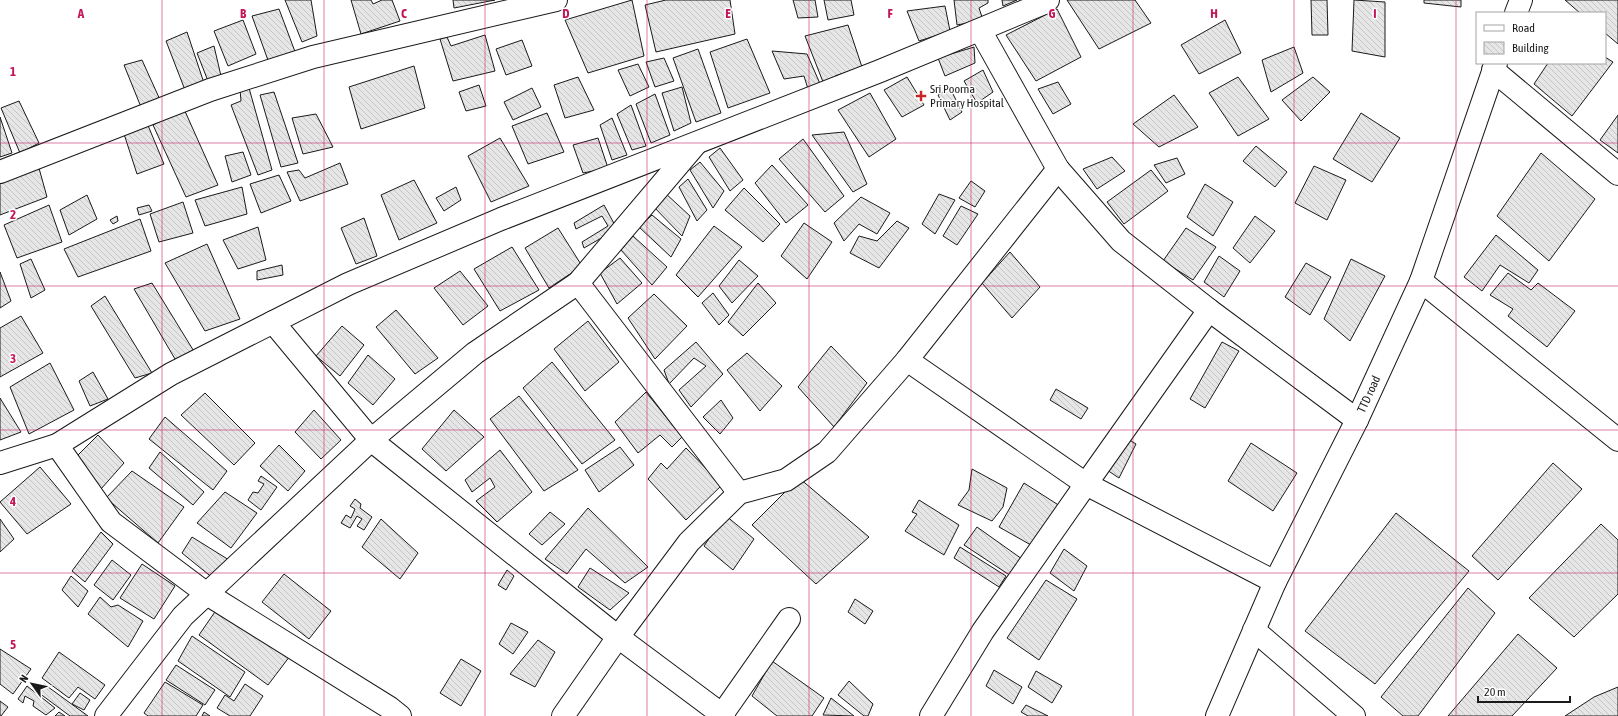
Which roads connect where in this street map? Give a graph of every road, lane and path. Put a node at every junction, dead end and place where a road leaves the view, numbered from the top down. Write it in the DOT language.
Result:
graph roads {
  1 [pos="556,0"];
  2 [pos="1048,0"];
  3 [pos="1521,0"];
  4 [pos="1516,12"];
  5 [pos="980,30"];
  6 [pos="1495,67"];
  7 [pos="697,143"];
  8 [pos="1058,169"];
  9 [pos="0,172"];
  10 [pos="1618,174"];
  11 [pos="1421,281"];
  12 [pos="578,283"];
  13 [pos="1210,310"];
  14 [pos="273,322"];
  15 [pos="907,360"];
  16 [pos="1357,420"];
  17 [pos="371,440"];
  18 [pos="1618,440"];
  19 [pos="57,445"];
  20 [pos="0,463"];
  21 [pos="1086,484"];
  22 [pos="739,493"];
  23 [pos="1275,582"];
  24 [pos="207,594"];
  25 [pos="789,619"];
  26 [pos="1254,630"];
  27 [pos="618,637"];
  28 [pos="106,716"];
  29 [pos="400,716"];
  30 [pos="563,716"];
  31 [pos="722,716"];
  32 [pos="931,716"];
  33 [pos="1217,716"];
  34 [pos="1354,716"];
  1 -- 9 [label="street"];
  2 -- 5 [label="street"];
  3 -- 4 [label="street"];
  5 -- 7 [label="street"];
  5 -- 8 [label="street"];
  6 -- 10 [label="street"];
  6 -- 11 [label="street, TTD road"];
  7 -- 12 [label="street"];
  7 -- 14 [label="street"];
  8 -- 13 [label="street"];
  8 -- 15 [label="street"];
  11 -- 16 [label="street, TTD road"];
  11 -- 18 [label="street"];
  12 -- 17 [label="street"];
  12 -- 22 [label="street"];
  13 -- 16 [label="street"];
  13 -- 21 [label="street"];
  14 -- 17 [label="street"];
  14 -- 19 [label="street"];
  15 -- 21 [label="street"];
  15 -- 22 [label="street"];
  16 -- 23 [label="street, TTD road"];
  17 -- 24 [label="street"];
  17 -- 27 [label="street"];
  19 -- 20 [label="street"];
  19 -- 24 [label="street"];
  21 -- 23 [label="street"];
  21 -- 32 [label="street"];
  22 -- 27 [label="street"];
  23 -- 26 [label="street, TTD road"];
  24 -- 28 [label="street"];
  24 -- 29 [label="street"];
  25 -- 31 [label="street"];
  26 -- 33 [label="street, TTD road"];
  26 -- 34 [label="street"];
  27 -- 30 [label="street"];
  27 -- 31 [label="street"];
}
